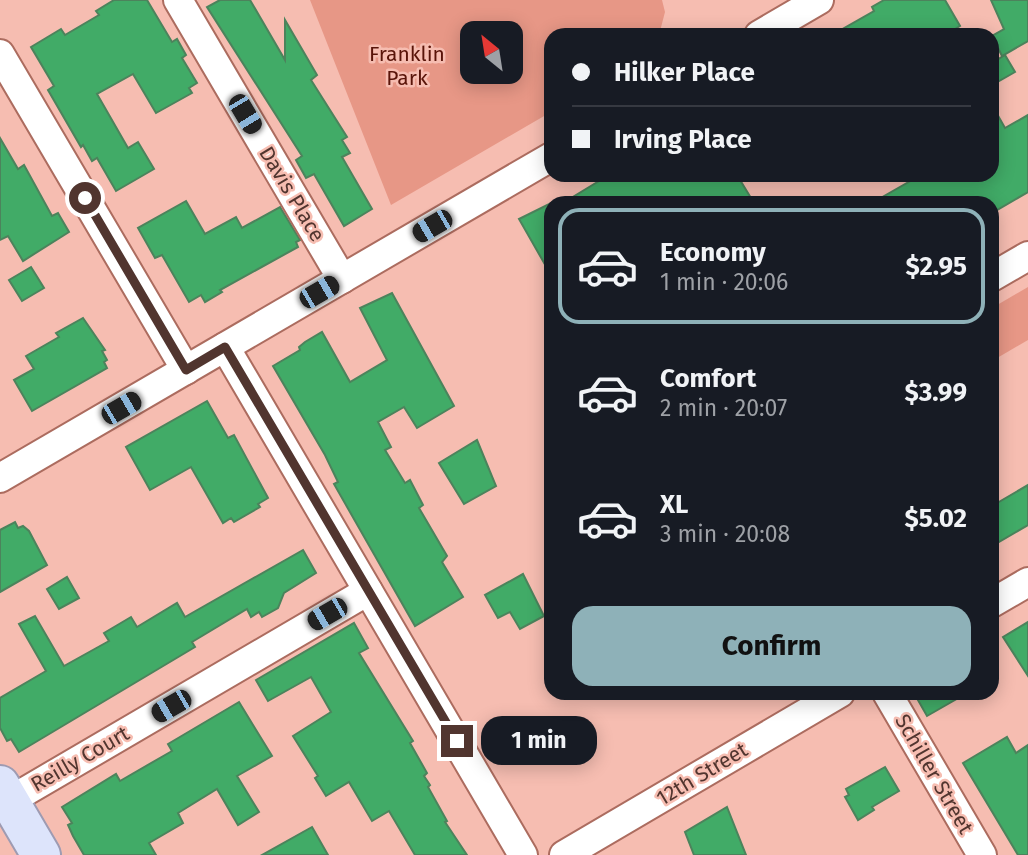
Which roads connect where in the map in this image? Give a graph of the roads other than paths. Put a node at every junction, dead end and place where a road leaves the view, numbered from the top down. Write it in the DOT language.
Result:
graph roads {
  1 [pos="178,0"];
  2 [pos="819,0"];
  3 [pos="771,28"];
  4 [pos="0,54"];
  5 [pos="544,161"];
  6 [pos="1028,256"];
  7 [pos="999,273"];
  8 [pos="342,279"];
  9 [pos="225,347"];
  10 [pos="186,370"];
  11 [pos="0,478"];
  12 [pos="1028,582"];
  13 [pos="368,591"];
  14 [pos="999,599"];
  15 [pos="827,700"];
  16 [pos="891,700"];
  17 [pos="5,793"];
  18 [pos="41,855"];
  19 [pos="523,855"];
  20 [pos="564,855"];
  21 [pos="982,855"];
  1 -- 8 [label="street, Davis Place"];
  2 -- 3 [label="street"];
  4 -- 10 [label="street"];
  5 -- 8 [label="street"];
  6 -- 7 [label="street"];
  8 -- 9 [label="street"];
  9 -- 10 [label="street"];
  9 -- 13 [label="street"];
  10 -- 11 [label="street"];
  12 -- 14 [label="street"];
  13 -- 17 [label="street, Reilly Court"];
  13 -- 19 [label="street"];
  15 -- 20 [label="street, 12th Street"];
  16 -- 21 [label="street, Schiller Street"];
  17 -- 18 [label="main road"];
}
